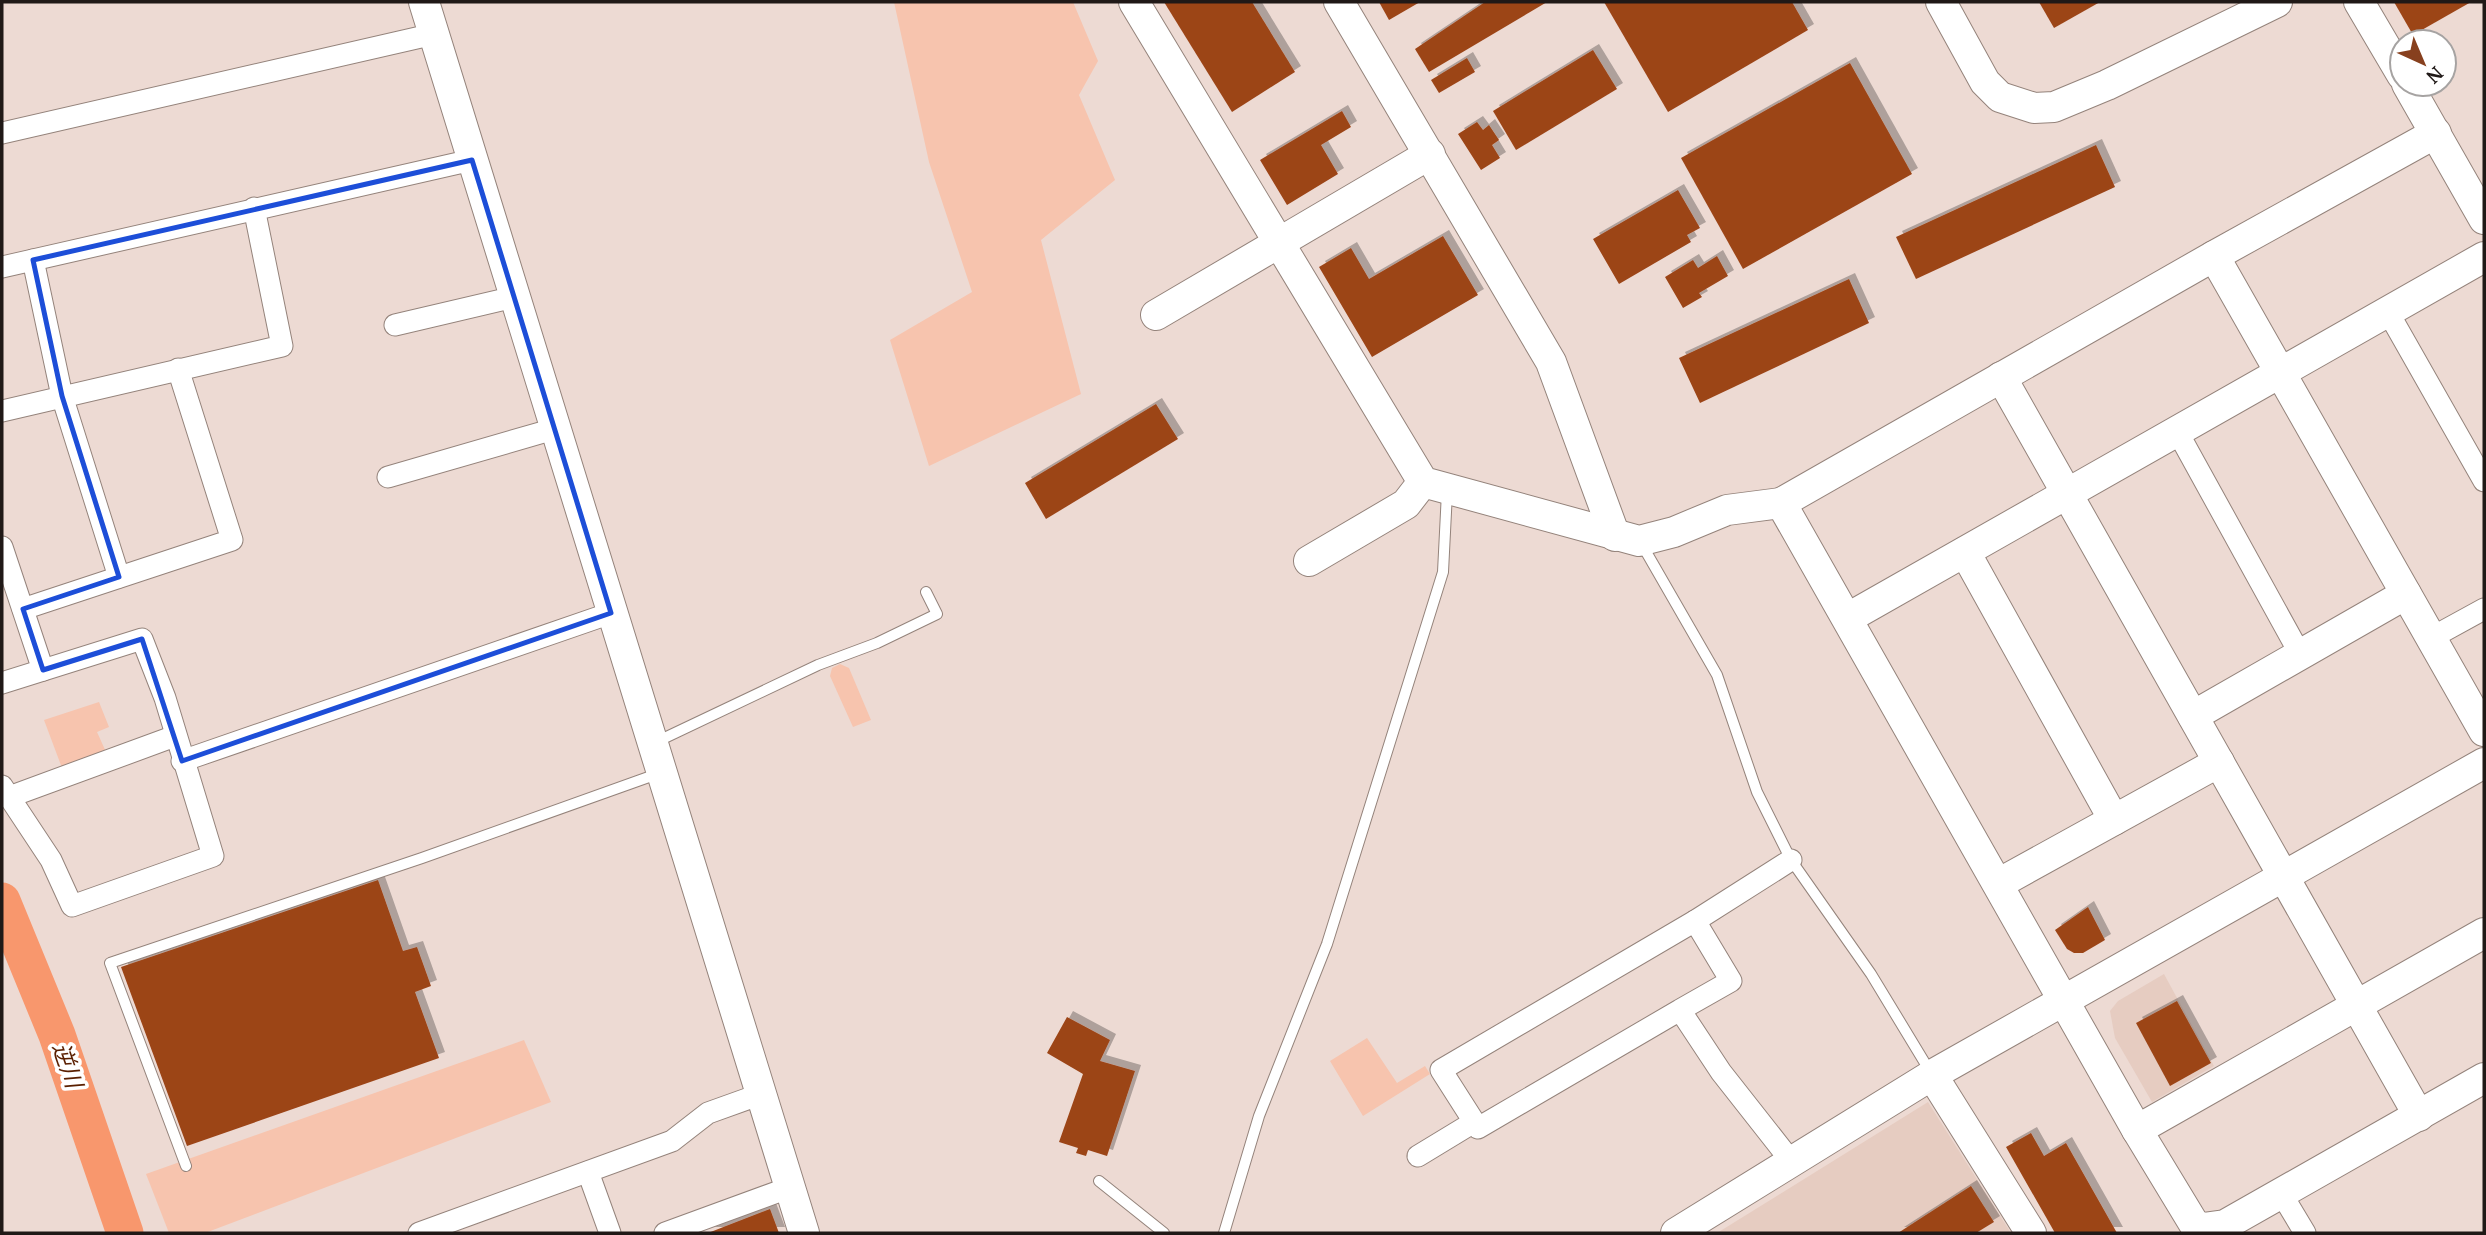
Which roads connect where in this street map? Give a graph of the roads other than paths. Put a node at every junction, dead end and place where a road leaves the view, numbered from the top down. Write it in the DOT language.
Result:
graph roads {
  1 [pos="424,2"];
  2 [pos="1134,2"];
  3 [pos="1339,2"];
  4 [pos="1941,2"];
  5 [pos="2277,2"];
  6 [pos="2359,2"];
  7 [pos="434,34"];
  8 [pos="2388,51"];
  9 [pos="2415,98"];
  10 [pos="2,132"];
  11 [pos="2436,134"];
  12 [pos="1430,154"];
  13 [pos="472,159"];
  14 [pos="254,208"];
  15 [pos="2484,219"];
  16 [pos="1278,243"];
  17 [pos="2214,256"];
  18 [pos="2484,257"];
  19 [pos="33,260"];
  20 [pos="2,267"];
  21 [pos="514,297"];
  22 [pos="2388,312"];
  23 [pos="1156,315"];
  24 [pos="395,325"];
  25 [pos="178,369"];
  26 [pos="2281,373"];
  27 [pos="2001,377"];
  28 [pos="62,396"];
  29 [pos="2,411"];
  30 [pos="554,429"];
  31 [pos="2177,431"];
  32 [pos="388,477"];
  33 [pos="2484,481"];
  34 [pos="1435,486"];
  35 [pos="2067,494"];
  36 [pos="1781,503"];
  37 [pos="1627,538"];
  38 [pos="2,547"];
  39 [pos="1965,552"];
  40 [pos="1310,561"];
  41 [pos="120,577"];
  42 [pos="926,593"];
  43 [pos="2406,594"];
  44 [pos="23,609"];
  45 [pos="2484,609"];
  46 [pos="611,613"];
  47 [pos="1848,618"];
  48 [pos="2431,638"];
  49 [pos="2301,654"];
  50 [pos="43,670"];
  51 [pos="2,682"];
  52 [pos="2193,716"];
  53 [pos="2484,731"];
  54 [pos="175,736"];
  55 [pos="651,744"];
  56 [pos="182,761"];
  57 [pos="2219,762"];
  58 [pos="2484,763"];
  59 [pos="660,773"];
  60 [pos="5,792"];
  61 [pos="2114,820"];
  62 [pos="1791,860"];
  63 [pos="2283,876"];
  64 [pos="1998,884"];
  65 [pos="1695,921"];
  66 [pos="2484,933"];
  67 [pos="2064,999"];
  68 [pos="2357,1006"];
  69 [pos="1680,1010"];
  70 [pos="1932,1076"];
  71 [pos="2484,1078"];
  72 [pos="761,1094"];
  73 [pos="2418,1115"];
  74 [pos="1474,1122"];
  75 [pos="2137,1130"];
  76 [pos="1418,1156"];
  77 [pos="1791,1161"];
  78 [pos="186,1166"];
  79 [pos="588,1172"];
  80 [pos="1099,1181"];
  81 [pos="790,1187"];
  82 [pos="2281,1193"];
  83 [pos="419,1233"];
  84 [pos="610,1233"];
  85 [pos="665,1233"];
  86 [pos="804,1233"];
  87 [pos="1164,1233"];
  88 [pos="1224,1233"];
  89 [pos="1676,1233"];
  90 [pos="2031,1233"];
  91 [pos="2305,1233"];
  1 -- 7 [label="street"];
  2 -- 16 [label="street"];
  3 -- 12 [label="street"];
  4 -- 5 [label="street"];
  6 -- 8 [label="street"];
  7 -- 10 [label="street"];
  7 -- 13 [label="street"];
  9 -- 11 [label="street"];
  11 -- 15 [label="street"];
  11 -- 17 [label="street"];
  12 -- 16 [label="street"];
  12 -- 37 [label="street"];
  13 -- 14 [label="street"];
  13 -- 21 [label="street"];
  14 -- 19 [label="street"];
  14 -- 25 [label="street"];
  16 -- 23 [label="street"];
  16 -- 34 [label="street"];
  17 -- 26 [label="street"];
  17 -- 27 [label="street"];
  18 -- 22 [label="street"];
  19 -- 20 [label="street"];
  19 -- 28 [label="street"];
  21 -- 24 [label="street"];
  21 -- 30 [label="street"];
  22 -- 26 [label="street"];
  22 -- 33 [label="street"];
  25 -- 28 [label="street"];
  25 -- 41 [label="street"];
  26 -- 31 [label="street"];
  26 -- 43 [label="street"];
  27 -- 35 [label="street"];
  27 -- 36 [label="street"];
  28 -- 29 [label="street"];
  28 -- 41 [label="street"];
  30 -- 32 [label="street"];
  30 -- 46 [label="street"];
  31 -- 35 [label="street"];
  31 -- 49 [label="street"];
  34 -- 37 [label="street"];
  34 -- 40 [label="street"];
  34 -- 88 [label="lane"];
  35 -- 39 [label="street"];
  35 -- 52 [label="street"];
  36 -- 37 [label="street"];
  36 -- 47 [label="street"];
  37 -- 62 [label="lane"];
  38 -- 44 [label="street"];
  39 -- 47 [label="street"];
  39 -- 61 [label="street"];
  41 -- 44 [label="street"];
  42 -- 55 [label="lane"];
  43 -- 48 [label="street"];
  43 -- 49 [label="street"];
  44 -- 50 [label="street"];
  45 -- 48 [label="street"];
  46 -- 55 [label="street"];
  46 -- 56 [label="street"];
  47 -- 64 [label="street"];
  48 -- 53 [label="street"];
  49 -- 52 [label="street"];
  50 -- 51 [label="street"];
  50 -- 54 [label="street"];
  52 -- 57 [label="street"];
  54 -- 56 [label="street"];
  54 -- 60 [label="street"];
  55 -- 59 [label="street"];
  56 -- 60 [label="street"];
  57 -- 61 [label="street"];
  57 -- 63 [label="street"];
  58 -- 63 [label="street"];
  59 -- 72 [label="street"];
  59 -- 78 [label="lane"];
  61 -- 64 [label="street"];
  62 -- 65 [label="street"];
  62 -- 70 [label="lane"];
  63 -- 67 [label="street"];
  63 -- 68 [label="street"];
  64 -- 67 [label="street"];
  65 -- 69 [label="street"];
  65 -- 74 [label="street"];
  66 -- 68 [label="street"];
  67 -- 70 [label="street"];
  67 -- 75 [label="street"];
  68 -- 73 [label="street"];
  68 -- 75 [label="street"];
  69 -- 74 [label="street"];
  69 -- 77 [label="street"];
  70 -- 77 [label="street"];
  70 -- 90 [label="street"];
  71 -- 73 [label="street"];
  72 -- 79 [label="street"];
  72 -- 81 [label="street"];
  73 -- 82 [label="street"];
  74 -- 76 [label="street"];
  75 -- 82 [label="street"];
  77 -- 89 [label="street"];
  79 -- 83 [label="street"];
  79 -- 84 [label="street"];
  80 -- 87 [label="lane"];
  81 -- 85 [label="street"];
  81 -- 86 [label="street"];
  82 -- 91 [label="street"];
}
